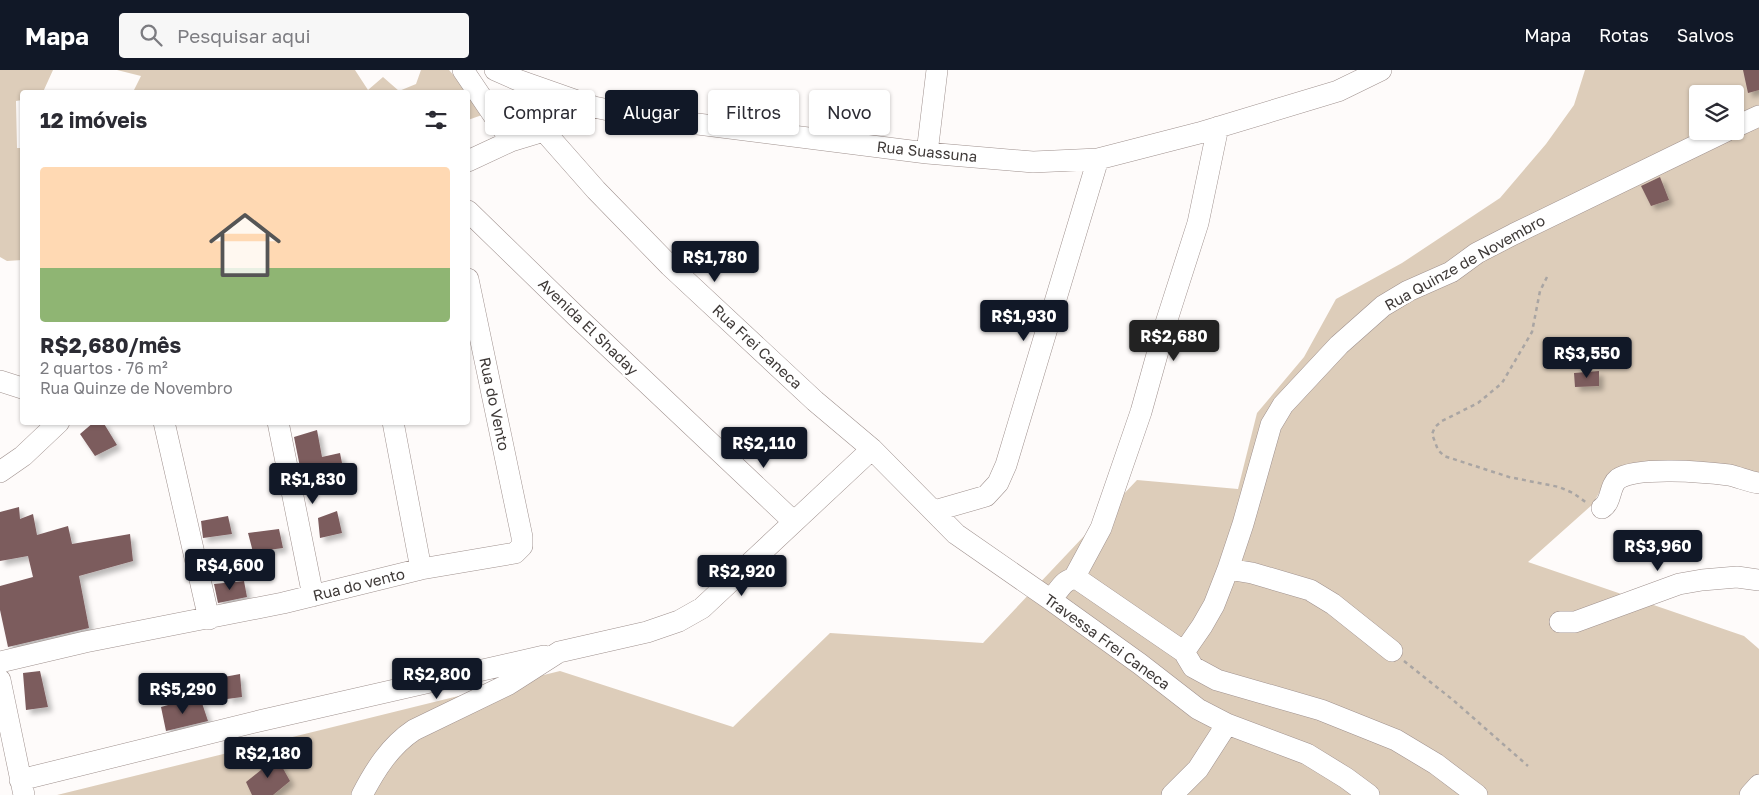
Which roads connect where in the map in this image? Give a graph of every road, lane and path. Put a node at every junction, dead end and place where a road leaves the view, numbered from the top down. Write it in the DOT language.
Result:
graph roads {
  1 [pos="463,70"];
  2 [pos="495,70"];
  3 [pos="937,70"];
  4 [pos="1381,70"];
  5 [pos="544,90"];
  6 [pos="595,107"];
  7 [pos="1759,116"];
  8 [pos="1744,123"];
  9 [pos="1218,127"];
  10 [pos="531,135"];
  11 [pos="548,135"];
  12 [pos="1707,140"];
  13 [pos="511,141"];
  14 [pos="926,153"];
  15 [pos="470,160"];
  16 [pos="1098,160"];
  17 [pos="470,213"];
  18 [pos="1547,277"];
  19 [pos="470,289"];
  20 [pos="0,381"];
  21 [pos="20,387"];
  22 [pos="56,425"];
  23 [pos="165,425"];
  24 [pos="279,425"];
  25 [pos="394,425"];
  26 [pos="872,449"];
  27 [pos="0,472"];
  28 [pos="1759,483"];
  29 [pos="1602,508"];
  30 [pos="934,511"];
  31 [pos="794,522"];
  32 [pos="520,528"];
  33 [pos="421,569"];
  34 [pos="1228,569"];
  35 [pos="1074,578"];
  36 [pos="1759,580"];
  37 [pos="313,596"];
  38 [pos="1051,600"];
  39 [pos="209,619"];
  40 [pos="1560,622"];
  41 [pos="1392,650"];
  42 [pos="559,652"];
  43 [pos="1184,652"];
  44 [pos="0,662"];
  45 [pos="0,680"];
  46 [pos="1227,724"];
  47 [pos="1528,766"];
  48 [pos="1759,786"];
  49 [pos="22,787"];
  50 [pos="362,795"];
  51 [pos="1172,795"];
  52 [pos="1369,795"];
  53 [pos="1477,795"];
  54 [pos="1750,795"];
  1 -- 13 [label="street"];
  2 -- 5 [label="street, Rua Suassuna"];
  3 -- 14 [label="street"];
  4 -- 9 [label="street, Rua Suassuna"];
  6 -- 14 [label="street, Rua Suassuna"];
  7 -- 8 [label="street"];
  9 -- 16 [label="street, Rua Suassuna"];
  9 -- 35 [label="street"];
  10 -- 13 [label="street"];
  11 -- 26 [label="street, Rua Frei Caneca"];
  12 -- 34 [label="street, Rua Quinze de Novembro"];
  13 -- 15 [label="street"];
  14 -- 16 [label="street, Rua Suassuna"];
  16 -- 30 [label="street"];
  17 -- 31 [label="street, Avenida El Shaday"];
  18 -- 29 [label="path"];
  19 -- 32 [label="street, Rua do Vento"];
  20 -- 21 [label="street"];
  22 -- 27 [label="street"];
  23 -- 39 [label="street"];
  24 -- 37 [label="street"];
  25 -- 33 [label="street"];
  26 -- 30 [label="street, Travessa Frei Caneca"];
  26 -- 31 [label="street"];
  28 -- 29 [label="street"];
  30 -- 38 [label="street, Travessa Frei Caneca"];
  31 -- 42 [label="street"];
  32 -- 33 [label="street, Rua do vento"];
  33 -- 37 [label="street, Rua do vento"];
  34 -- 41 [label="street"];
  34 -- 43 [label="street, Rua Quinze de Novembro"];
  35 -- 38 [label="street"];
  35 -- 43 [label="street"];
  36 -- 40 [label="street"];
  37 -- 39 [label="street, Rua do vento"];
  38 -- 46 [label="street, Travessa Frei Caneca"];
  39 -- 44 [label="street, Rua do vento"];
  41 -- 47 [label="path"];
  42 -- 49 [label="street"];
  42 -- 50 [label="street"];
  43 -- 53 [label="street"];
  45 -- 49 [label="street"];
  46 -- 51 [label="street"];
  46 -- 52 [label="street, Travessa Frei Caneca"];
  48 -- 54 [label="street"];
}
